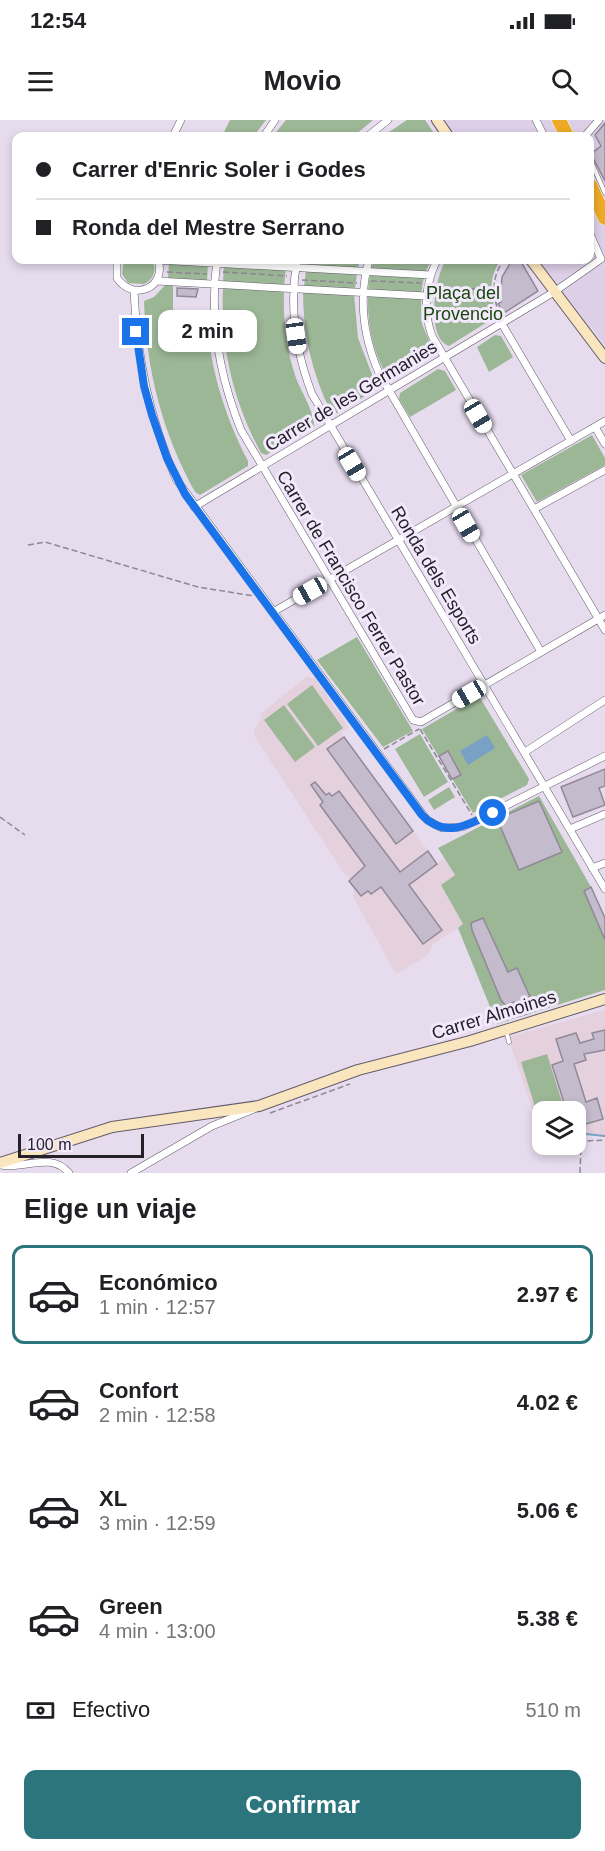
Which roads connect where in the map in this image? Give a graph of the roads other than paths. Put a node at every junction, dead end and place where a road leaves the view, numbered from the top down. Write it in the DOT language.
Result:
graph roads {
  1 [pos="599,120"];
  2 [pos="386,121"];
  3 [pos="373,132"];
  4 [pos="588,132"];
  5 [pos="594,172"];
  6 [pos="603,200"];
  7 [pos="605,218"];
  8 [pos="594,242"];
  9 [pos="603,260"];
  10 [pos="117,264"];
  11 [pos="159,264"];
  12 [pos="217,264"];
  13 [pos="297,264"];
  14 [pos="306,264"];
  15 [pos="368,264"];
  16 [pos="435,264"];
  17 [pos="534,264"];
  18 [pos="366,271"];
  19 [pos="430,275"];
  20 [pos="157,280"];
  21 [pos="295,281"];
  22 [pos="215,284"];
  23 [pos="134,291"];
  24 [pos="363,292"];
  25 [pos="554,292"];
  26 [pos="426,296"];
  27 [pos="503,323"];
  28 [pos="444,358"];
  29 [pos="605,358"];
  30 [pos="387,391"];
  31 [pos="605,421"];
  32 [pos="329,426"];
  33 [pos="595,427"];
  34 [pos="571,441"];
  35 [pos="605,444"];
  36 [pos="261,467"];
  37 [pos="605,470"];
  38 [pos="513,474"];
  39 [pos="194,507"];
  40 [pos="456,507"];
  41 [pos="534,509"];
  42 [pos="398,540"];
  43 [pos="329,580"];
  44 [pos="273,612"];
  45 [pos="602,617"];
  46 [pos="605,630"];
  47 [pos="541,652"];
  48 [pos="485,685"];
  49 [pos="605,700"];
  50 [pos="525,752"];
  51 [pos="605,756"];
  52 [pos="545,786"];
  53 [pos="605,814"];
  54 [pos="570,829"];
  55 [pos="605,863"];
  56 [pos="592,868"];
  57 [pos="605,889"];
  58 [pos="605,999"];
  59 [pos="506,1029"];
  60 [pos="509,1042"];
  61 [pos="260,1110"];
  62 [pos="0,1164"];
  63 [pos="69,1173"];
  64 [pos="131,1173"];
  1 -- 4 [label="street"];
  2 -- 3 [label="street"];
  5 -- 6 [label="lane"];
  6 -- 7 [label="highway"];
  8 -- 9 [label="street"];
  9 -- 25 [label="street, Carrer de les Germanies"];
  10 -- 23 [label="street"];
  11 -- 20 [label="street"];
  12 -- 22 [label="street, Carrer de Francisco Ferrer Pastor"];
  13 -- 21 [label="street, Ronda dels Esports"];
  14 -- 18 [label="street"];
  15 -- 18 [label="street"];
  16 -- 19 [label="street"];
  17 -- 25 [label="street"];
  18 -- 19 [label="street"];
  18 -- 24 [label="street"];
  19 -- 26 [label="street"];
  20 -- 22 [label="street"];
  20 -- 23 [label="street"];
  21 -- 22 [label="street"];
  21 -- 24 [label="street"];
  21 -- 32 [label="street, Ronda dels Esports"];
  22 -- 36 [label="street, Carrer de Francisco Ferrer Pastor"];
  23 -- 39 [label="street"];
  24 -- 26 [label="street"];
  24 -- 30 [label="street"];
  25 -- 27 [label="street, Carrer de les Germanies"];
  25 -- 29 [label="street"];
  26 -- 28 [label="street"];
  27 -- 28 [label="street, Carrer de les Germanies"];
  27 -- 34 [label="street"];
  28 -- 30 [label="street, Carrer de les Germanies"];
  28 -- 38 [label="street"];
  30 -- 32 [label="street, Carrer de les Germanies"];
  30 -- 40 [label="street"];
  31 -- 33 [label="street"];
  32 -- 36 [label="street, Carrer de les Germanies"];
  32 -- 42 [label="street, Ronda dels Esports"];
  33 -- 34 [label="street"];
  33 -- 35 [label="street"];
  34 -- 38 [label="street"];
  36 -- 39 [label="street, Carrer de les Germanies"];
  36 -- 43 [label="street, Carrer de Francisco Ferrer Pastor"];
  37 -- 41 [label="street"];
  38 -- 40 [label="street"];
  38 -- 41 [label="street"];
  39 -- 44 [label="street"];
  40 -- 42 [label="street"];
  40 -- 47 [label="street"];
  41 -- 45 [label="street"];
  42 -- 43 [label="street"];
  42 -- 48 [label="street, Ronda dels Esports"];
  43 -- 44 [label="street"];
  43 -- 48 [label="street, Carrer de Francisco Ferrer Pastor"];
  44 -- 52 [label="street"];
  45 -- 46 [label="street"];
  45 -- 47 [label="street"];
  47 -- 48 [label="street"];
  48 -- 50 [label="street, Ronda dels Esports"];
  49 -- 50 [label="street"];
  50 -- 52 [label="street, Ronda dels Esports"];
  51 -- 52 [label="street"];
  52 -- 54 [label="street, Ronda dels Esports"];
  53 -- 54 [label="street"];
  54 -- 56 [label="street, Ronda dels Esports"];
  55 -- 56 [label="street"];
  56 -- 57 [label="street, Ronda dels Esports"];
  58 -- 59 [label="street, Carrer Almoines"];
  59 -- 60 [label="lane"];
  59 -- 61 [label="street, Carrer Almoines"];
  61 -- 62 [label="street, Carrer Almoines"];
  61 -- 64 [label="street"];
  62 -- 63 [label="street"];
}
